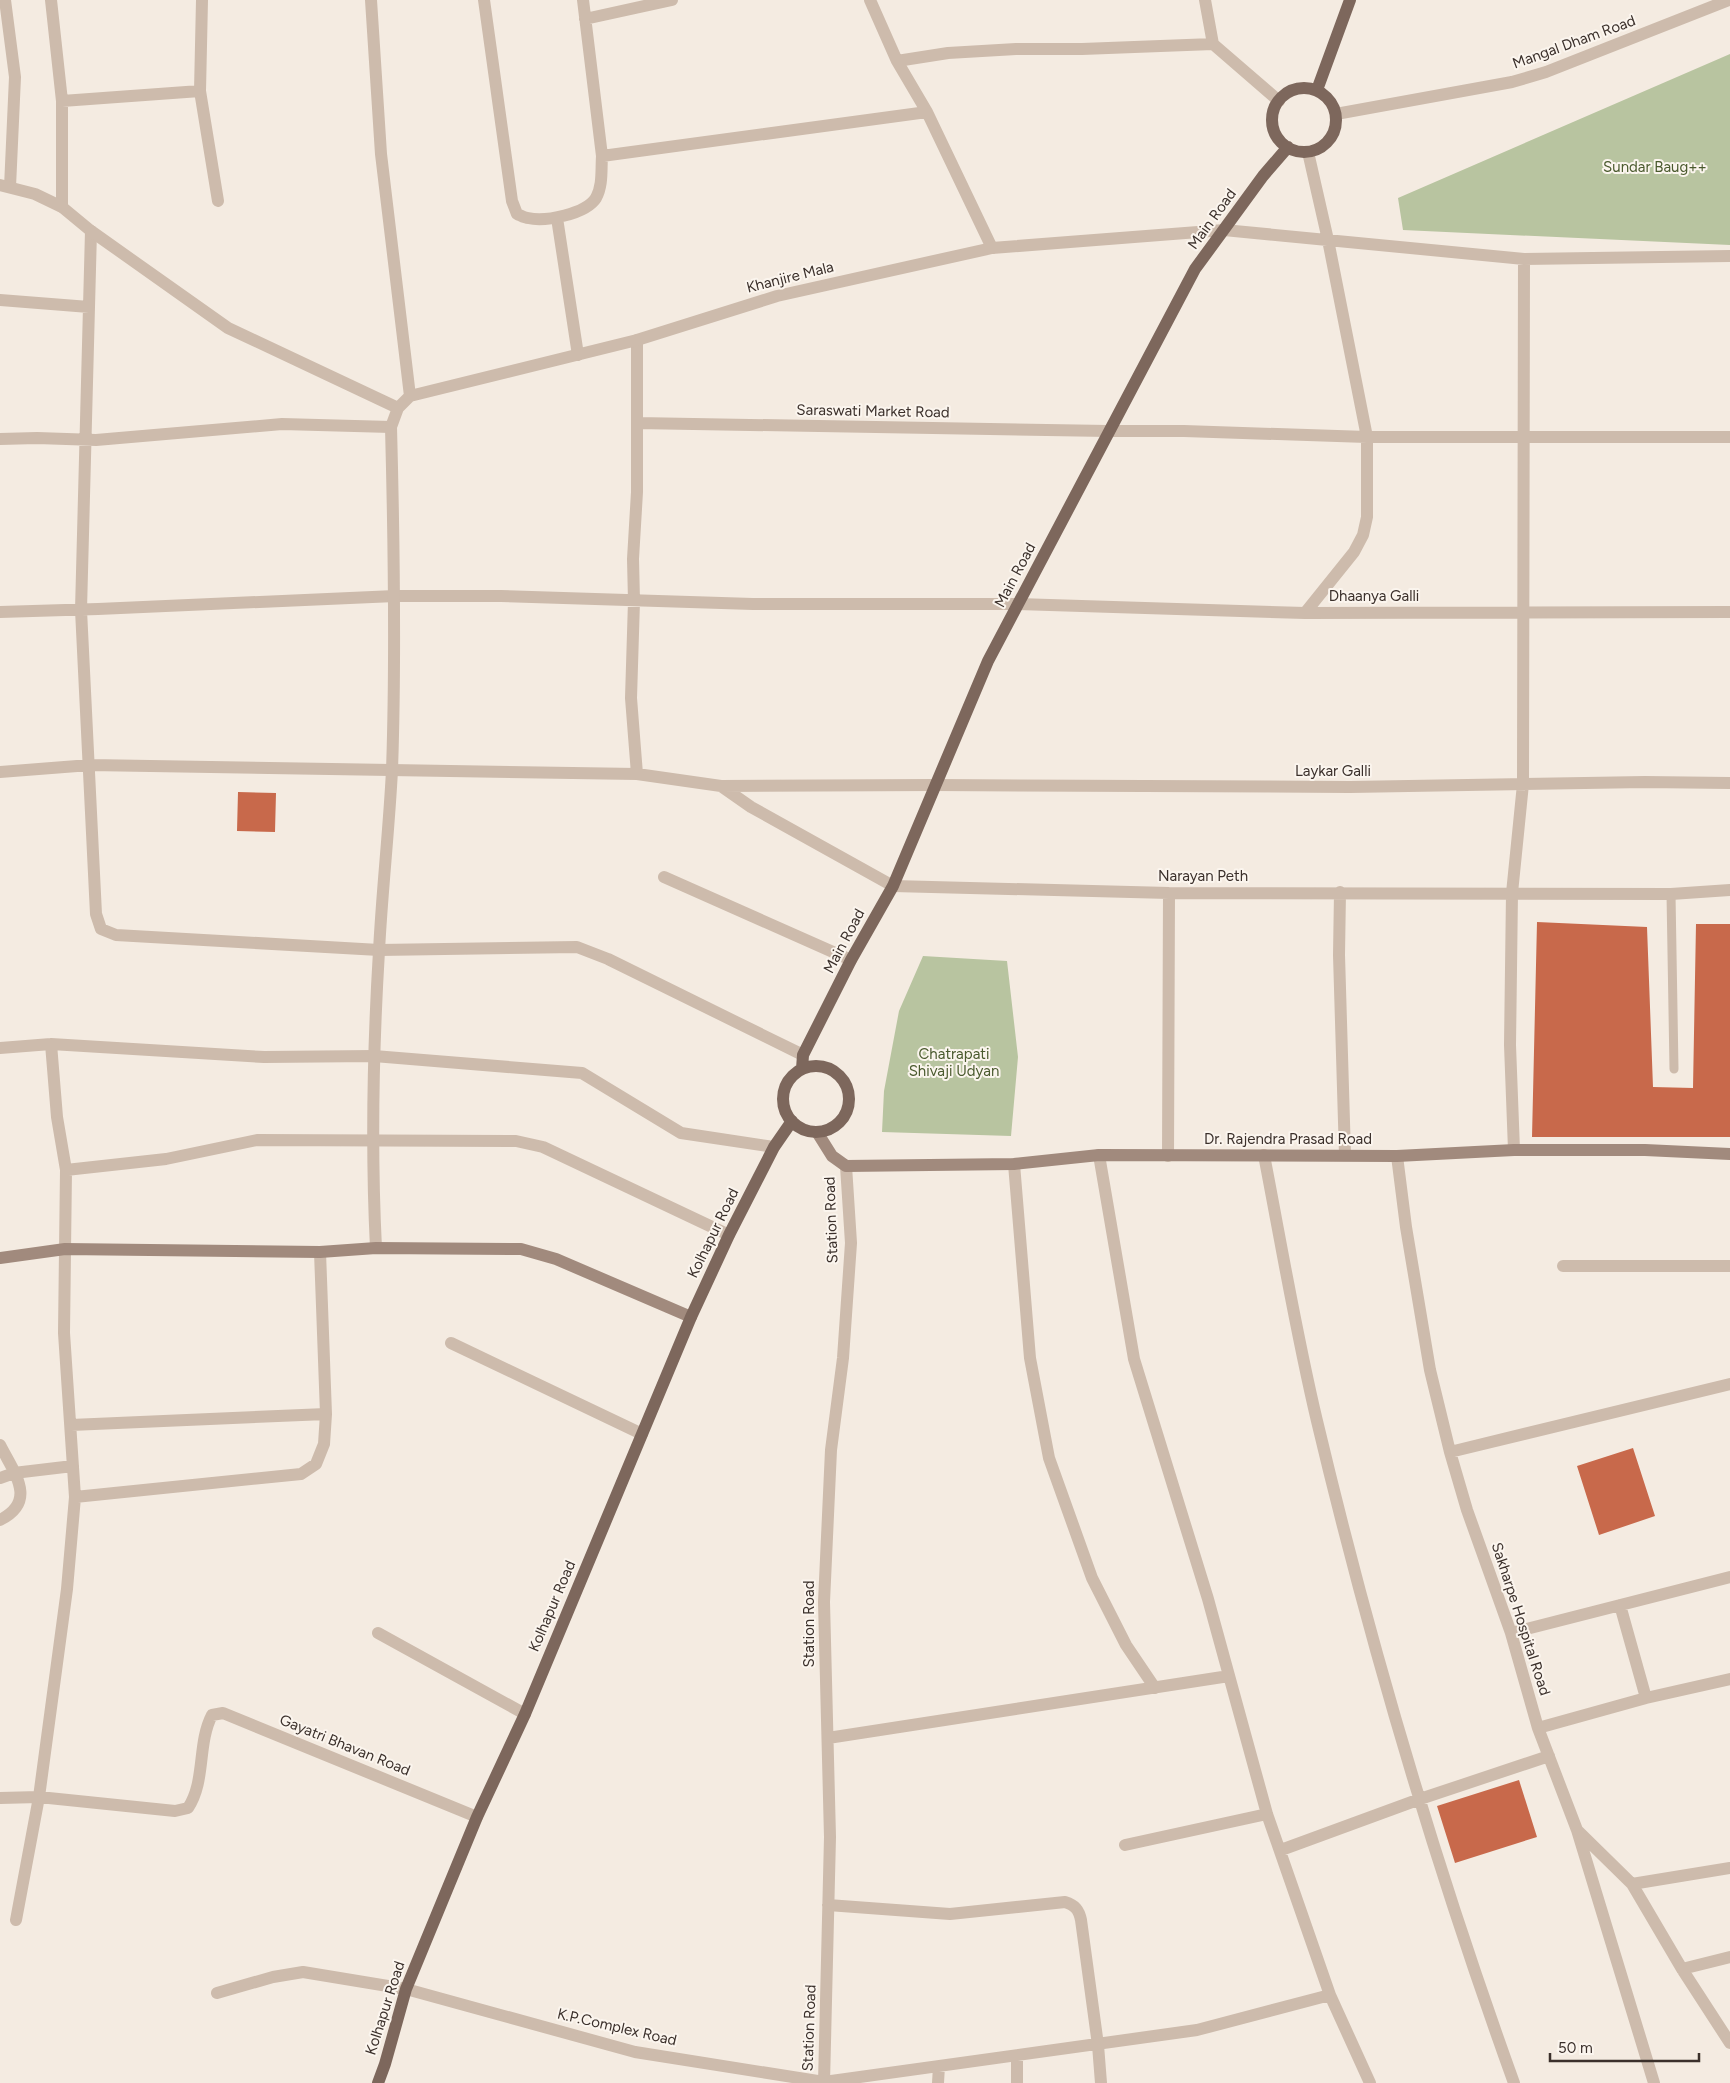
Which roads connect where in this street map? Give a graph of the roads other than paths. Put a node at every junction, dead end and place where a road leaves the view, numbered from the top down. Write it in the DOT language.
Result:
graph roads {
  1 [pos="5,0"];
  2 [pos="51,0"];
  3 [pos="202,0"];
  4 [pos="371,0"];
  5 [pos="484,0"];
  6 [pos="583,0"];
  7 [pos="672,0"];
  8 [pos="870,0"];
  9 [pos="1206,0"];
  10 [pos="1350,0"];
  11 [pos="1730,0"];
  12 [pos="585,19"];
  13 [pos="1213,44"];
  14 [pos="897,61"];
  15 [pos="1317,90"];
  16 [pos="200,92"];
  17 [pos="62,101"];
  18 [pos="1279,101"];
  19 [pos="927,112"];
  20 [pos="1336,114"];
  21 [pos="1288,147"];
  22 [pos="1308,152"];
  23 [pos="602,156"];
  24 [pos="5,186"];
  25 [pos="218,201"];
  26 [pos="62,207"];
  27 [pos="557,218"];
  28 [pos="91,230"];
  29 [pos="1224,230"];
  30 [pos="1328,240"];
  31 [pos="992,248"];
  32 [pos="1730,256"];
  33 [pos="1524,259"];
  34 [pos="0,300"];
  35 [pos="89,307"];
  36 [pos="636,340"];
  37 [pos="578,355"];
  38 [pos="410,396"];
  39 [pos="398,408"];
  40 [pos="637,423"];
  41 [pos="391,427"];
  42 [pos="1108,431"];
  43 [pos="1367,437"];
  44 [pos="1730,437"];
  45 [pos="1524,438"];
  46 [pos="0,439"];
  47 [pos="85,440"];
  48 [pos="395,596"];
  49 [pos="634,601"];
  50 [pos="1018,604"];
  51 [pos="81,610"];
  52 [pos="0,612"];
  53 [pos="1305,612"];
  54 [pos="1522,612"];
  55 [pos="1730,612"];
  56 [pos="90,766"];
  57 [pos="392,770"];
  58 [pos="0,772"];
  59 [pos="637,774"];
  60 [pos="1730,783"];
  61 [pos="1523,784"];
  62 [pos="936,785"];
  63 [pos="721,786"];
  64 [pos="664,877"];
  65 [pos="893,886"];
  66 [pos="1730,890"];
  67 [pos="1340,892"];
  68 [pos="1169,893"];
  69 [pos="1512,893"];
  70 [pos="1671,894"];
  71 [pos="379,950"];
  72 [pos="851,960"];
  73 [pos="51,1044"];
  74 [pos="0,1048"];
  75 [pos="803,1055"];
  76 [pos="374,1056"];
  77 [pos="802,1069"];
  78 [pos="1674,1069"];
  79 [pos="792,1121"];
  80 [pos="817,1132"];
  81 [pos="373,1141"];
  82 [pos="774,1148"];
  83 [pos="1514,1150"];
  84 [pos="1730,1154"];
  85 [pos="1099,1155"];
  86 [pos="1264,1155"];
  87 [pos="1345,1155"];
  88 [pos="1168,1156"];
  89 [pos="1397,1156"];
  90 [pos="1014,1164"];
  91 [pos="846,1166"];
  92 [pos="66,1170"];
  93 [pos="729,1234"];
  94 [pos="376,1248"];
  95 [pos="65,1249"];
  96 [pos="320,1252"];
  97 [pos="0,1258"];
  98 [pos="1563,1266"];
  99 [pos="1730,1266"];
  100 [pos="691,1317"];
  101 [pos="451,1343"];
  102 [pos="1730,1384"];
  103 [pos="326,1414"];
  104 [pos="71,1426"];
  105 [pos="642,1434"];
  106 [pos="0,1445"];
  107 [pos="1450,1452"];
  108 [pos="73,1466"];
  109 [pos="14,1473"];
  110 [pos="0,1478"];
  111 [pos="75,1497"];
  112 [pos="0,1520"];
  113 [pos="1730,1578"];
  114 [pos="1620,1605"];
  115 [pos="378,1633"];
  116 [pos="1511,1633"];
  117 [pos="1229,1676"];
  118 [pos="1730,1680"];
  119 [pos="1155,1688"];
  120 [pos="1646,1698"];
  121 [pos="525,1714"];
  122 [pos="1538,1728"];
  123 [pos="828,1738"];
  124 [pos="1549,1756"];
  125 [pos="39,1797"];
  126 [pos="0,1798"];
  127 [pos="1420,1799"];
  128 [pos="1267,1814"];
  129 [pos="477,1818"];
  130 [pos="1577,1830"];
  131 [pos="1125,1845"];
  132 [pos="1281,1850"];
  133 [pos="1730,1868"];
  134 [pos="1632,1884"];
  135 [pos="828,1905"];
  136 [pos="16,1920"];
  137 [pos="1730,1957"];
  138 [pos="1682,1969"];
  139 [pos="406,1989"];
  140 [pos="217,1993"];
  141 [pos="1330,1995"];
  142 [pos="1730,2043"];
  143 [pos="1098,2045"];
  144 [pos="1017,2056"];
  145 [pos="939,2066"];
  146 [pos="824,2082"];
  147 [pos="378,2083"];
  148 [pos="938,2083"];
  149 [pos="1017,2083"];
  150 [pos="1101,2083"];
  151 [pos="1370,2083"];
  152 [pos="1514,2083"];
  153 [pos="1654,2083"];
  1 -- 24 [label="street"];
  2 -- 17 [label="street"];
  3 -- 16 [label="street"];
  4 -- 38 [label="street"];
  5 -- 27 [label="street"];
  6 -- 12 [label="street"];
  7 -- 12 [label="street"];
  8 -- 14 [label="street"];
  9 -- 13 [label="street"];
  10 -- 15 [label="main road"];
  11 -- 20 [label="street, Mangal Dham Road"];
  12 -- 23 [label="street"];
  13 -- 14 [label="street"];
  13 -- 18 [label="street"];
  14 -- 19 [label="street"];
  15 -- 18 [label="main road"];
  15 -- 20 [label="main road"];
  16 -- 17 [label="street"];
  16 -- 25 [label="street"];
  17 -- 26 [label="street"];
  18 -- 21 [label="main road"];
  19 -- 23 [label="street"];
  19 -- 31 [label="street"];
  20 -- 22 [label="main road"];
  21 -- 22 [label="main road"];
  21 -- 29 [label="main road, Main Road"];
  22 -- 30 [label="street"];
  23 -- 27 [label="street"];
  24 -- 26 [label="street"];
  26 -- 28 [label="street"];
  27 -- 37 [label="street"];
  28 -- 35 [label="street"];
  28 -- 39 [label="street"];
  29 -- 30 [label="street, Khanjire Mala"];
  29 -- 31 [label="street, Khanjire Mala"];
  29 -- 42 [label="main road, Main Road"];
  30 -- 33 [label="street, Khanjire Mala"];
  30 -- 43 [label="street"];
  31 -- 36 [label="street, Khanjire Mala"];
  32 -- 33 [label="street, Khanjire Mala"];
  33 -- 45 [label="street"];
  34 -- 35 [label="street"];
  35 -- 47 [label="street"];
  36 -- 37 [label="street, Khanjire Mala"];
  36 -- 40 [label="street"];
  37 -- 38 [label="street, Khanjire Mala"];
  38 -- 39 [label="street"];
  39 -- 41 [label="street"];
  40 -- 42 [label="street, Saraswati Market Road"];
  40 -- 49 [label="street"];
  41 -- 47 [label="street"];
  41 -- 48 [label="street"];
  42 -- 43 [label="street, Saraswati Market Road"];
  42 -- 50 [label="main road, Main Road"];
  43 -- 45 [label="street, Saraswati Market Road"];
  43 -- 53 [label="street"];
  44 -- 45 [label="street, Saraswati Market Road"];
  45 -- 54 [label="street"];
  46 -- 47 [label="street"];
  47 -- 51 [label="street"];
  48 -- 49 [label="street, Dhaanya Galli"];
  48 -- 51 [label="street, Dhaanya Galli"];
  48 -- 57 [label="street"];
  49 -- 50 [label="street, Dhaanya Galli"];
  49 -- 59 [label="street"];
  50 -- 53 [label="street, Dhaanya Galli"];
  50 -- 62 [label="main road, Main Road"];
  51 -- 52 [label="street, Dhaanya Galli"];
  51 -- 56 [label="street"];
  53 -- 54 [label="street, Dhaanya Galli"];
  54 -- 55 [label="street, Dhaanya Galli"];
  54 -- 61 [label="street"];
  56 -- 57 [label="street, Laykar Galli"];
  56 -- 58 [label="street, Laykar Galli"];
  56 -- 71 [label="street"];
  57 -- 59 [label="street, Laykar Galli"];
  57 -- 71 [label="street"];
  59 -- 63 [label="street, Laykar Galli"];
  60 -- 61 [label="street, Laykar Galli"];
  61 -- 62 [label="street, Laykar Galli"];
  61 -- 69 [label="street"];
  62 -- 63 [label="street, Laykar Galli"];
  62 -- 65 [label="main road, Main Road"];
  63 -- 65 [label="street"];
  64 -- 72 [label="street"];
  65 -- 68 [label="street, Narayan Peth"];
  65 -- 72 [label="main road, Main Road"];
  66 -- 70 [label="street, Narayan Peth"];
  67 -- 68 [label="street, Narayan Peth"];
  67 -- 69 [label="street, Narayan Peth"];
  67 -- 87 [label="street"];
  68 -- 88 [label="street"];
  69 -- 70 [label="street, Narayan Peth"];
  69 -- 83 [label="street"];
  70 -- 78 [label="lane"];
  71 -- 75 [label="street"];
  71 -- 76 [label="street"];
  72 -- 75 [label="main road, Main Road"];
  73 -- 74 [label="street"];
  73 -- 76 [label="street"];
  73 -- 92 [label="street"];
  75 -- 77 [label="main road"];
  76 -- 81 [label="street"];
  76 -- 82 [label="street"];
  77 -- 79 [label="main road"];
  77 -- 80 [label="main road"];
  79 -- 80 [label="main road"];
  79 -- 82 [label="main road, Kolhapur Road"];
  80 -- 91 [label="main road"];
  81 -- 92 [label="street"];
  81 -- 93 [label="street"];
  81 -- 94 [label="street"];
  82 -- 93 [label="main road, Kolhapur Road"];
  83 -- 84 [label="main road, Dr. Rajendra Prasad Road"];
  83 -- 89 [label="main road, Dr. Rajendra Prasad Road"];
  85 -- 88 [label="main road, Dr. Rajendra Prasad Road"];
  85 -- 90 [label="main road, Dr. Rajendra Prasad Road"];
  85 -- 117 [label="street"];
  86 -- 87 [label="main road, Dr. Rajendra Prasad Road"];
  86 -- 88 [label="main road, Dr. Rajendra Prasad Road"];
  86 -- 127 [label="street"];
  87 -- 89 [label="main road, Dr. Rajendra Prasad Road"];
  89 -- 107 [label="street, Sakharpe Hospital Road"];
  90 -- 91 [label="main road, Dr. Rajendra Prasad Road"];
  90 -- 119 [label="street"];
  91 -- 123 [label="street, Station Road"];
  92 -- 95 [label="street"];
  93 -- 100 [label="main road, Kolhapur Road"];
  94 -- 96 [label="main road"];
  94 -- 100 [label="main road"];
  95 -- 96 [label="main road"];
  95 -- 97 [label="main road"];
  95 -- 104 [label="street"];
  96 -- 103 [label="street"];
  98 -- 99 [label="street"];
  100 -- 105 [label="main road, Kolhapur Road"];
  101 -- 105 [label="street"];
  102 -- 107 [label="street"];
  103 -- 104 [label="street"];
  103 -- 111 [label="street"];
  104 -- 108 [label="street"];
  105 -- 121 [label="main road, Kolhapur Road"];
  106 -- 109 [label="street"];
  107 -- 116 [label="street, Sakharpe Hospital Road"];
  108 -- 109 [label="street"];
  108 -- 111 [label="street"];
  109 -- 110 [label="street"];
  109 -- 112 [label="street"];
  111 -- 125 [label="street"];
  113 -- 114 [label="street"];
  114 -- 116 [label="street"];
  114 -- 120 [label="street"];
  115 -- 121 [label="street"];
  116 -- 122 [label="street, Sakharpe Hospital Road"];
  117 -- 119 [label="street"];
  117 -- 128 [label="street"];
  118 -- 120 [label="street"];
  119 -- 123 [label="street"];
  120 -- 122 [label="street"];
  121 -- 129 [label="main road, Kolhapur Road"];
  122 -- 124 [label="street, Sakharpe Hospital Road"];
  123 -- 135 [label="street, Station Road"];
  124 -- 127 [label="street"];
  124 -- 130 [label="street, Sakharpe Hospital Road"];
  125 -- 126 [label="street"];
  125 -- 129 [label="street, Gayatri Bhavan Road"];
  125 -- 136 [label="street"];
  127 -- 132 [label="street"];
  127 -- 152 [label="street"];
  128 -- 131 [label="street"];
  128 -- 132 [label="street"];
  129 -- 139 [label="main road, Kolhapur Road"];
  130 -- 134 [label="street"];
  130 -- 153 [label="street, Sakharpe Hospital Road"];
  132 -- 141 [label="street"];
  133 -- 134 [label="street"];
  134 -- 138 [label="street"];
  135 -- 143 [label="street"];
  135 -- 146 [label="street, Station Road"];
  137 -- 138 [label="street"];
  138 -- 142 [label="street"];
  139 -- 140 [label="street, K.P.Complex Road"];
  139 -- 146 [label="street, K.P.Complex Road"];
  139 -- 147 [label="main road, Kolhapur Road"];
  141 -- 143 [label="street, K.P.Complex Road"];
  141 -- 151 [label="street"];
  143 -- 144 [label="street, K.P.Complex Road"];
  143 -- 150 [label="street"];
  144 -- 145 [label="street, K.P.Complex Road"];
  144 -- 149 [label="street"];
  145 -- 146 [label="street, K.P.Complex Road"];
  145 -- 148 [label="street"];
}
